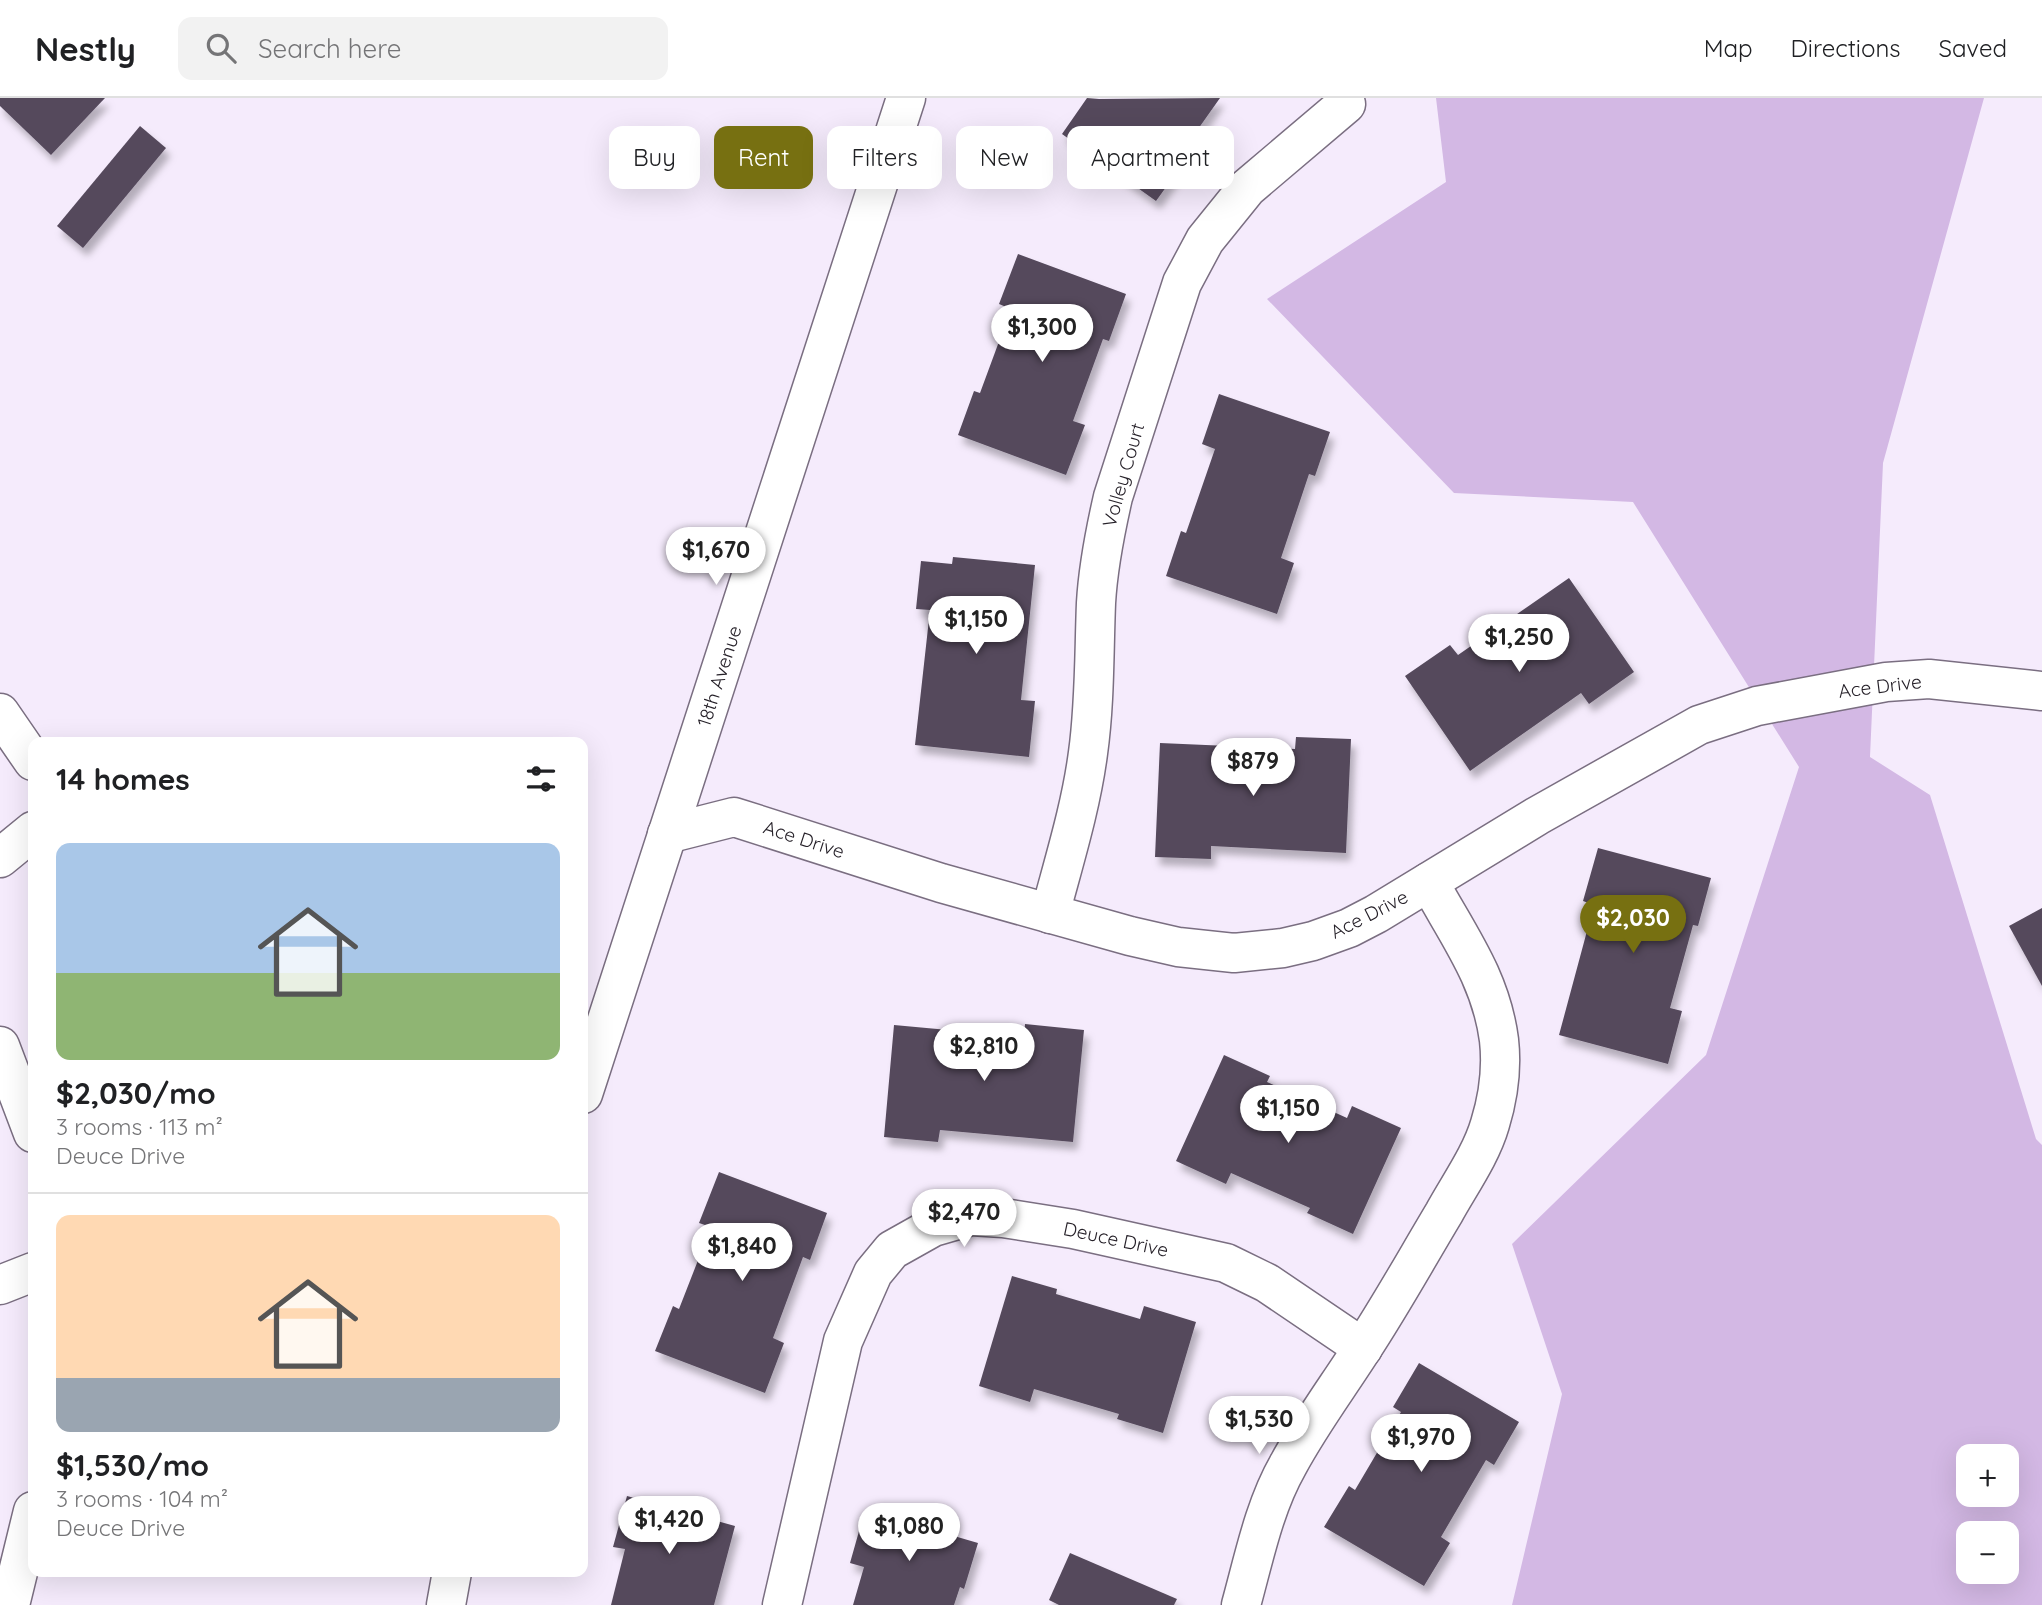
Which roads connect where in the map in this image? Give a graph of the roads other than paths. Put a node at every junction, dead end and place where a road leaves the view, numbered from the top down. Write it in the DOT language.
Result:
graph roads {
  1 [pos="906,98"];
  2 [pos="1346,104"];
  3 [pos="2042,691"];
  4 [pos="0,713"];
  5 [pos="28,754"];
  6 [pos="667,834"];
  7 [pos="28,835"];
  8 [pos="0,858"];
  9 [pos="1429,882"];
  10 [pos="1050,914"];
  11 [pos="0,1046"];
  12 [pos="588,1079"];
  13 [pos="28,1120"];
  14 [pos="28,1274"];
  15 [pos="0,1285"];
  16 [pos="1363,1348"];
  17 [pos="28,1531"];
  18 [pos="451,1577"];
  19 [pos="10,1605"];
  20 [pos="446,1605"];
  21 [pos="782,1605"];
  22 [pos="1241,1605"];
  1 -- 6 [label="street, 18th Avenue"];
  2 -- 10 [label="street, Volley Court"];
  3 -- 9 [label="street, Ace Drive"];
  4 -- 5 [label="street"];
  6 -- 10 [label="street, Ace Drive"];
  6 -- 12 [label="street, 18th Avenue"];
  7 -- 8 [label="street"];
  9 -- 10 [label="street, Ace Drive"];
  9 -- 16 [label="street"];
  11 -- 13 [label="street"];
  14 -- 15 [label="street"];
  16 -- 21 [label="street, Deuce Drive"];
  16 -- 22 [label="street"];
  17 -- 19 [label="street"];
  18 -- 20 [label="street"];
}
